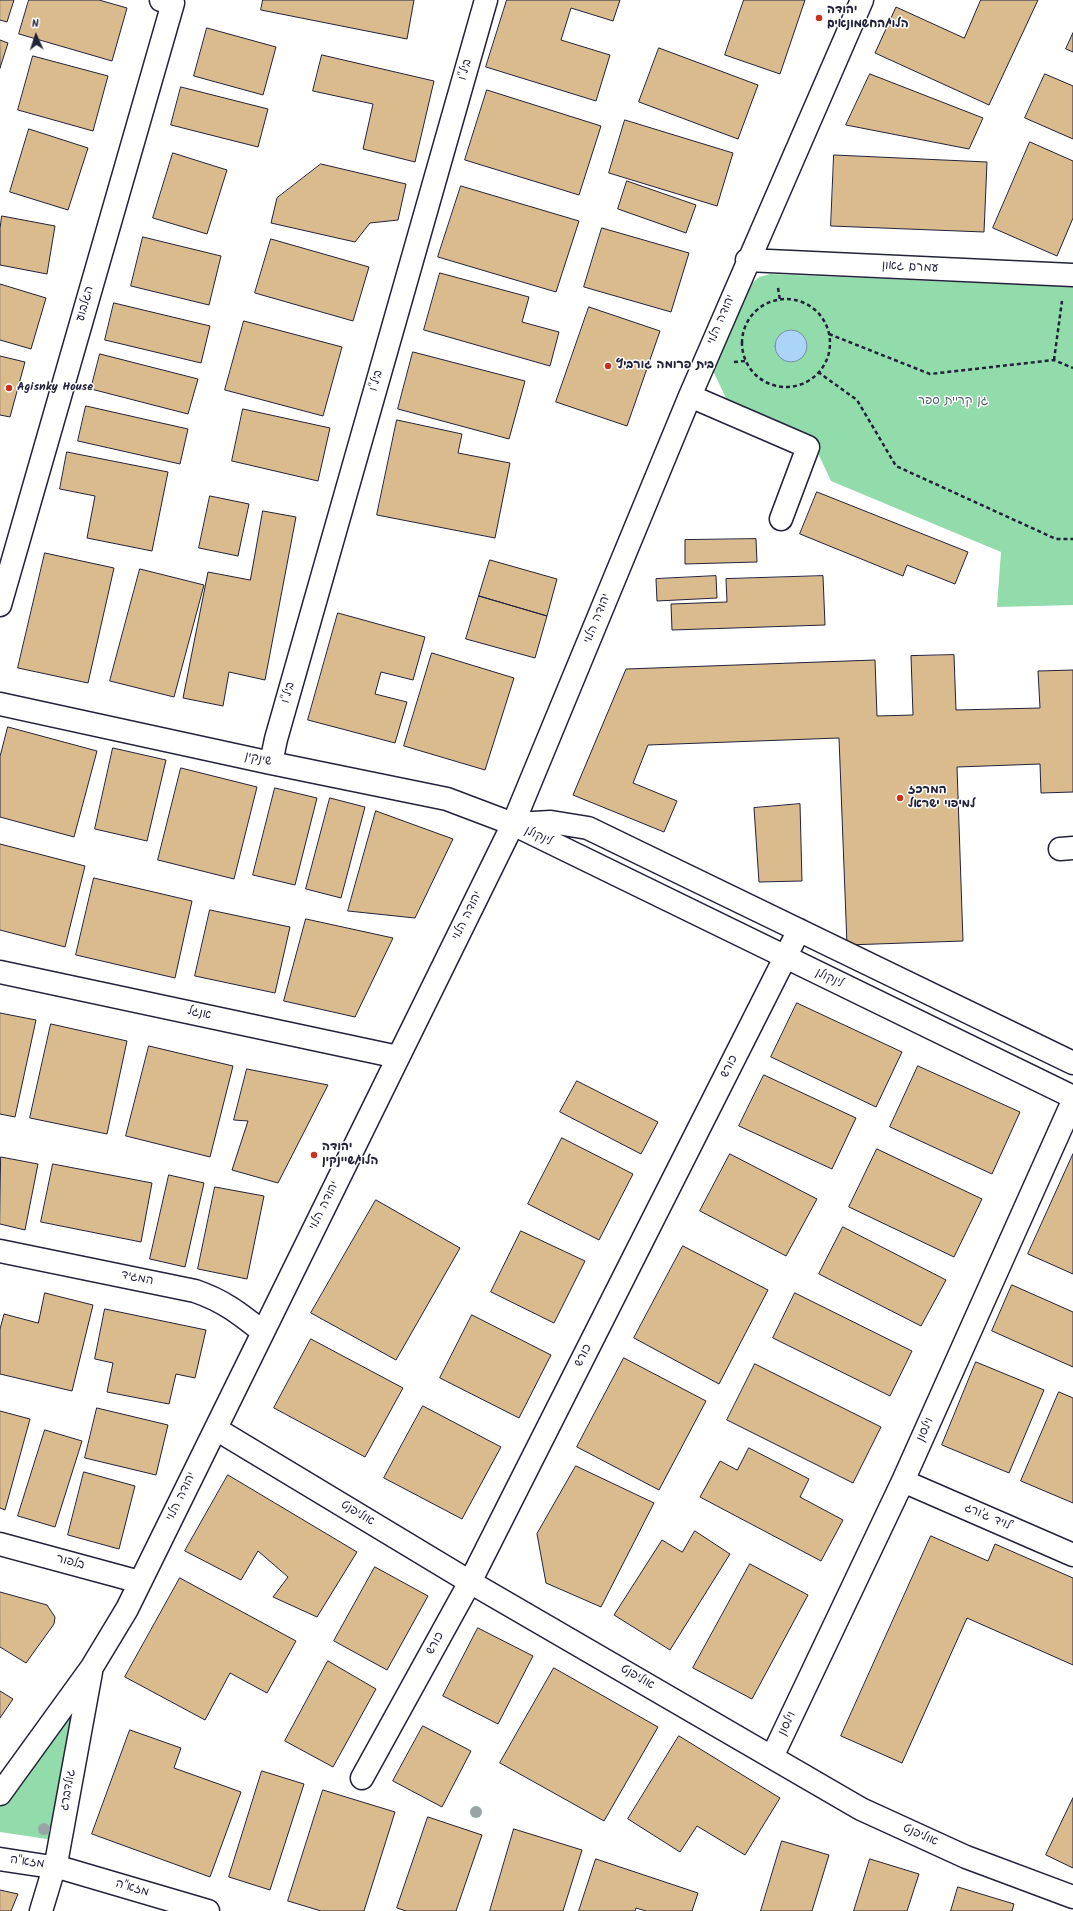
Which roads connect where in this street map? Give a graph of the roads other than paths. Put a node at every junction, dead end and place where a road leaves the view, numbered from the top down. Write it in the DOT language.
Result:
graph roads {
  1 [pos="486,0"];
  2 [pos="862,0"];
  3 [pos="167,2"];
  4 [pos="748,260"];
  5 [pos="1069,275"];
  6 [pos="690,396"];
  7 [pos="781,520"];
  8 [pos="0,605"];
  9 [pos="0,704"];
  10 [pos="271,763"];
  11 [pos="513,824"];
  12 [pos="799,930"];
  13 [pos="786,958"];
  14 [pos="0,972"];
  15 [pos="398,1057"];
  16 [pos="1073,1063"];
  17 [pos="1073,1097"];
  18 [pos="1073,1102"];
  19 [pos="0,1251"];
  20 [pos="263,1332"];
  21 [pos="216,1429"];
  22 [pos="903,1482"];
  23 [pos="0,1544"];
  24 [pos="1073,1556"];
  25 [pos="140,1582"];
  26 [pos="470,1582"];
  27 [pos="92,1667"];
  28 [pos="772,1757"];
  29 [pos="362,1778"];
  30 [pos="0,1794"];
  31 [pos="0,1859"];
  32 [pos="55,1867"];
  33 [pos="1073,1897"];
  34 [pos="41,1911"];
  35 [pos="208,1911"];
  1 -- 10 [label="street, ביל\"ו"];
  2 -- 4 [label="street, יהודה הלוי"];
  3 -- 8 [label="street, הגלבוע"];
  4 -- 5 [label="street, עמרם גאון"];
  4 -- 6 [label="street, יהודה הלוי"];
  6 -- 7 [label="street"];
  6 -- 11 [label="street, יהודה הלוי"];
  9 -- 10 [label="street, שינקין"];
  10 -- 11 [label="street, שינקין"];
  11 -- 12 [label="street, לינקולן"];
  11 -- 13 [label="street, לינקולן"];
  11 -- 15 [label="street, יהודה הלוי"];
  12 -- 13 [label="street, כורש"];
  12 -- 16 [label="street, לינקולן"];
  13 -- 17 [label="street, לינקולן"];
  13 -- 26 [label="street, כורש"];
  14 -- 15 [label="street, אנגל"];
  15 -- 20 [label="street, יהודה הלוי"];
  18 -- 22 [label="street, וילסון"];
  19 -- 20 [label="street, המגיד"];
  20 -- 21 [label="street, יהודה הלוי"];
  21 -- 25 [label="street, יהודה הלוי"];
  21 -- 26 [label="street, אוליפנט"];
  22 -- 24 [label="street, לויד ג'ורג'"];
  22 -- 28 [label="street, וילסון"];
  23 -- 25 [label="street, בלפור"];
  25 -- 27 [label="street, יהודה הלוי"];
  26 -- 28 [label="street, אוליפנט"];
  26 -- 29 [label="street, כורש"];
  27 -- 30 [label="street, יהודה הלוי"];
  27 -- 32 [label="street, גולדברג"];
  28 -- 33 [label="street, אוליפנט"];
  31 -- 32 [label="street, מזא\"ה"];
  32 -- 34 [label="street, גולדברג"];
  32 -- 35 [label="street, מזא''ה"];
}
